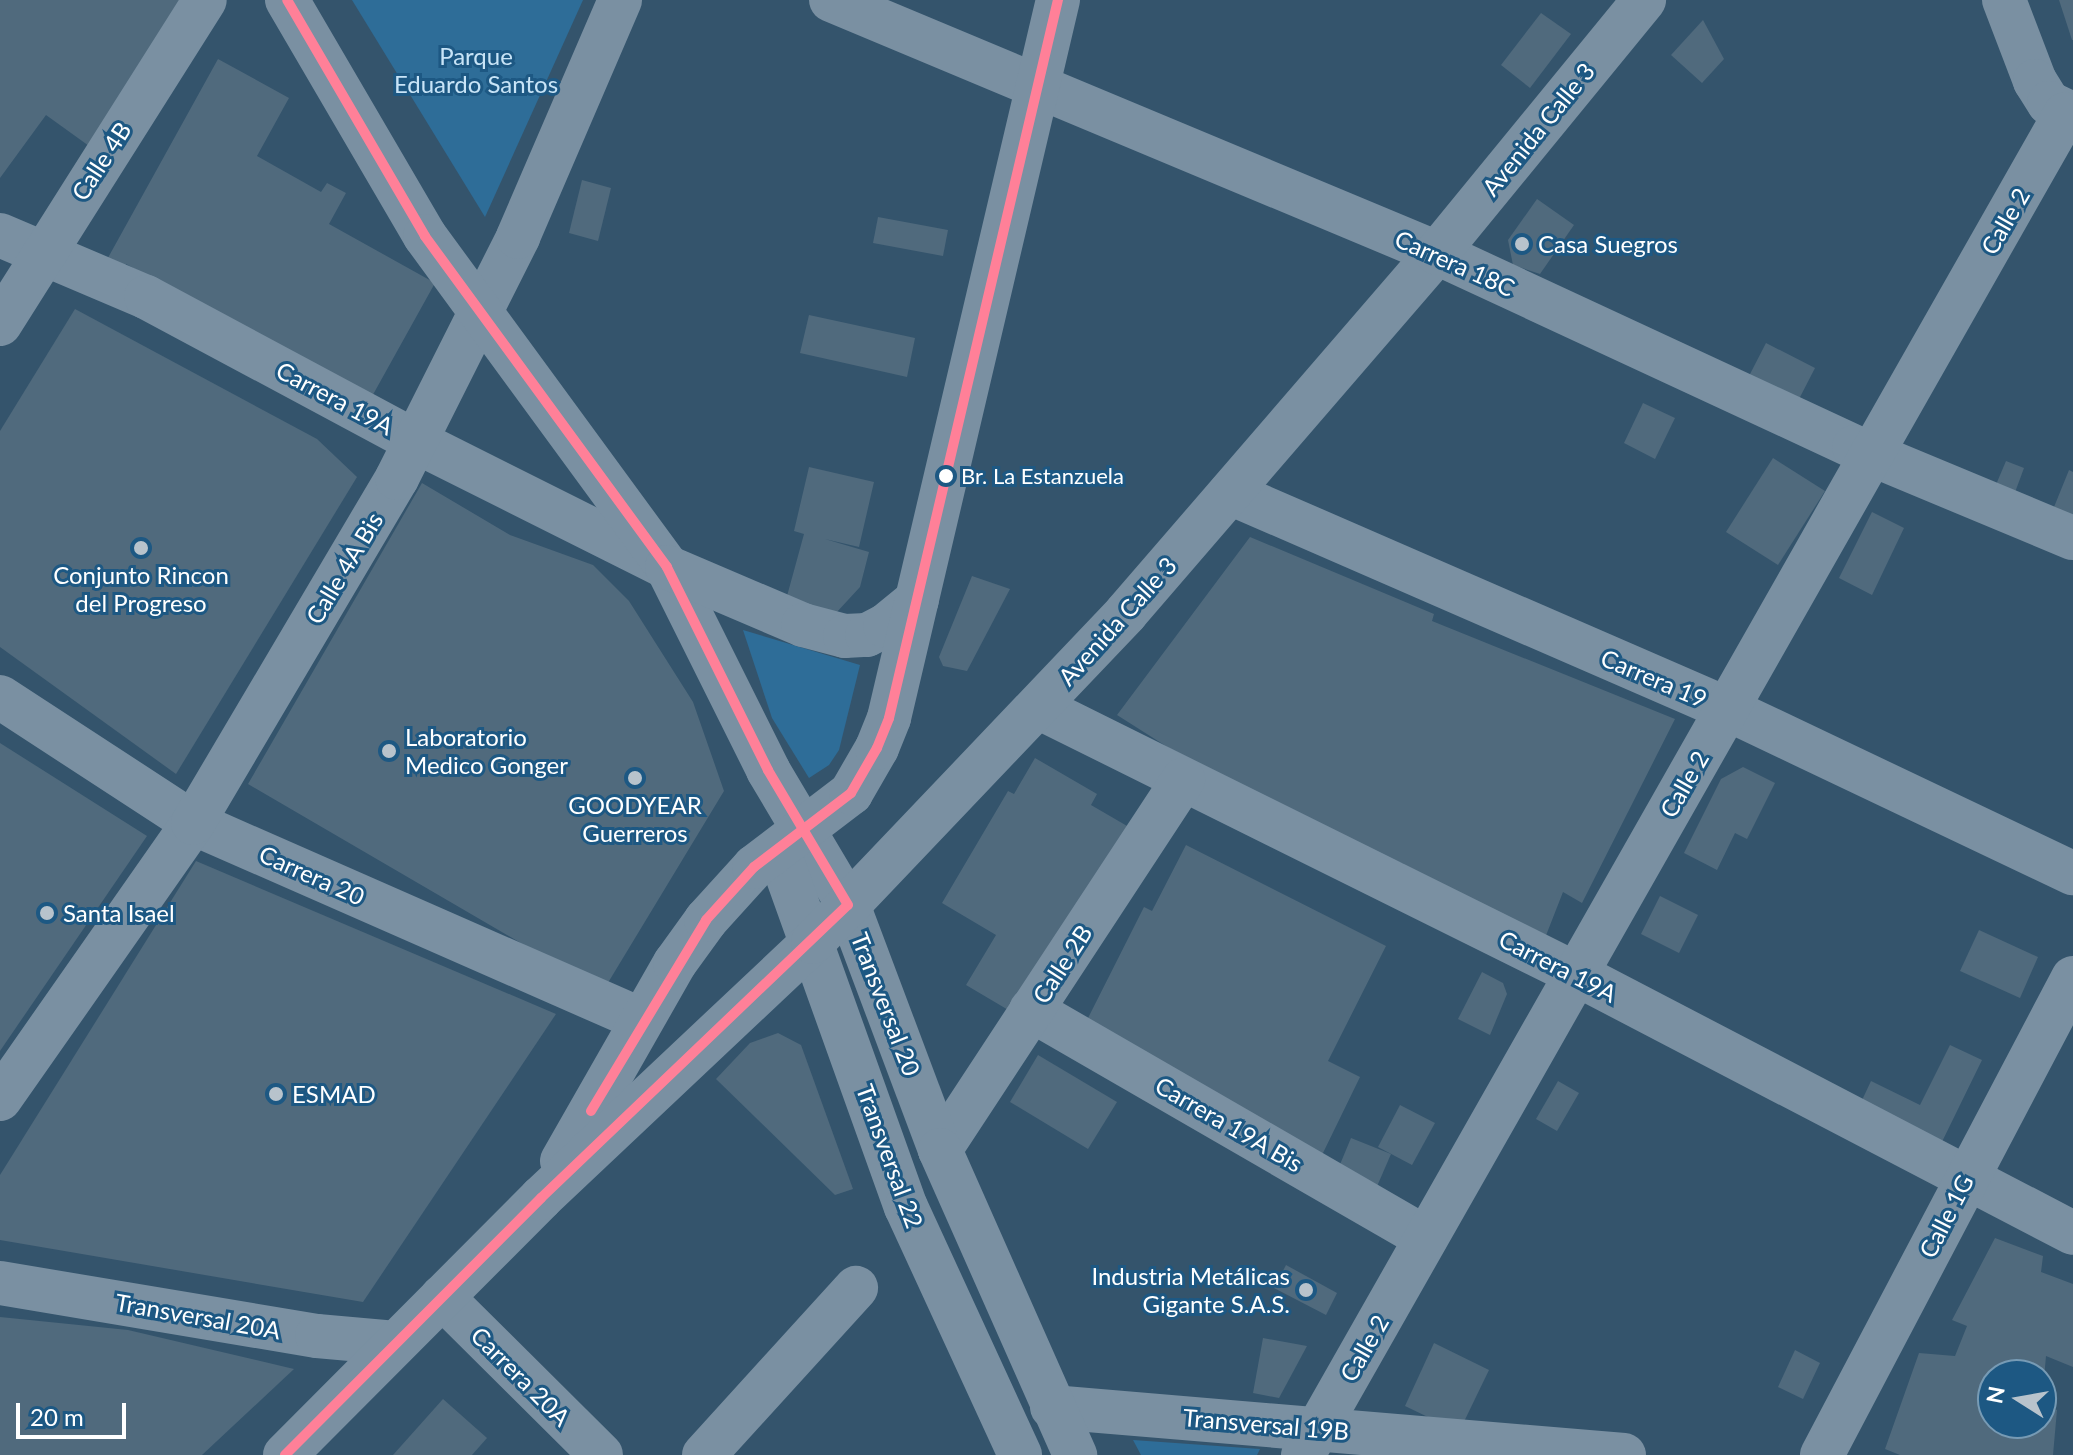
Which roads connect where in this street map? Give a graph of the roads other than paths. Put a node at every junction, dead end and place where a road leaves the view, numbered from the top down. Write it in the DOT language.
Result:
graph roads {
  1 [pos="205,0"];
  2 [pos="287,0"];
  3 [pos="620,0"];
  4 [pos="831,0"];
  5 [pos="1058,0"];
  6 [pos="1644,0"];
  7 [pos="2004,0"];
  8 [pos="1038,85"];
  9 [pos="2069,114"];
  10 [pos="0,235"];
  11 [pos="1437,253"];
  12 [pos="41,255"];
  13 [pos="480,317"];
  14 [pos="0,324"];
  15 [pos="415,441"];
  16 [pos="1872,455"];
  17 [pos="1230,493"];
  18 [pos="2073,538"];
  19 [pos="667,567"];
  20 [pos="917,600"];
  21 [pos="0,697"];
  22 [pos="1038,707"];
  23 [pos="1727,709"];
  24 [pos="1183,780"];
  25 [pos="193,823"];
  26 [pos="791,840"];
  27 [pos="2073,873"];
  28 [pos="848,905"];
  29 [pos="813,942"];
  30 [pos="1576,974"];
  31 [pos="2073,978"];
  32 [pos="1031,1010"];
  33 [pos="642,1020"];
  34 [pos="0,1099"];
  35 [pos="940,1150"];
  36 [pos="1965,1179"];
  37 [pos="541,1198"];
  38 [pos="2073,1233"];
  39 [pos="1426,1238"];
  40 [pos="0,1283"];
  41 [pos="856,1288"];
  42 [pos="442,1297"];
  43 [pos="396,1343"];
  44 [pos="1052,1407"];
  45 [pos="1310,1442"];
  46 [pos="285,1455"];
  47 [pos="601,1455"];
  48 [pos="704,1455"];
  49 [pos="1020,1455"];
  50 [pos="1075,1455"];
  51 [pos="1624,1455"];
  52 [pos="1822,1455"];
  1 -- 12 [label="street, Calle 4B"];
  2 -- 13 [label="street"];
  3 -- 13 [label="street, Calle 4A Bis"];
  4 -- 8 [label="street, Carrera 18C"];
  5 -- 8 [label="street, Avenida Calle 3"];
  6 -- 11 [label="street, Avenida Calle 3"];
  7 -- 9 [label="street"];
  8 -- 11 [label="street, Carrera 18C"];
  8 -- 20 [label="street, Avenida Calle 3"];
  9 -- 16 [label="street, Calle 2"];
  10 -- 12 [label="street, Carrera 19A"];
  11 -- 16 [label="street, Carrera 18C"];
  11 -- 17 [label="street, Avenida Calle 3"];
  12 -- 14 [label="street, Calle 4B"];
  12 -- 15 [label="street, Carrera 19A"];
  13 -- 15 [label="street, Calle 4A Bis"];
  13 -- 19 [label="street"];
  15 -- 19 [label="street, Carrera 19A"];
  15 -- 25 [label="street, Calle 4A Bis"];
  16 -- 18 [label="street, Carrera 18C"];
  16 -- 23 [label="street, Calle 2"];
  17 -- 22 [label="street, Avenida Calle 3"];
  17 -- 23 [label="street, Carrera 19"];
  19 -- 20 [label="street, Carrera 19A"];
  19 -- 26 [label="street, Transversal 20"];
  20 -- 26 [label="street, Avenida Calle 3"];
  21 -- 25 [label="street, Carrera 20"];
  22 -- 24 [label="street, Carrera 19A"];
  22 -- 28 [label="street, Avenida Calle 3"];
  23 -- 27 [label="street, Carrera 19"];
  23 -- 30 [label="street, Calle 2"];
  24 -- 30 [label="street, Carrera 19A"];
  24 -- 32 [label="street, Calle 2B"];
  25 -- 33 [label="street, Carrera 20"];
  25 -- 34 [label="street, Calle 4A Bis"];
  26 -- 28 [label="street, Transversal 20"];
  26 -- 29 [label="street, Transversal 22"];
  26 -- 33 [label="street, Avenida Calle 3"];
  28 -- 29 [label="street, Avenida Calle 3"];
  28 -- 35 [label="street, Transversal 20"];
  29 -- 37 [label="street, Avenida Calle 3"];
  29 -- 49 [label="street, Transversal 22"];
  30 -- 36 [label="street, Carrera 19A"];
  30 -- 39 [label="street, Calle 2"];
  31 -- 36 [label="street, Calle 1G"];
  32 -- 35 [label="street, Calle 2B"];
  32 -- 39 [label="street, Carrera 19A Bis"];
  33 -- 37 [label="street, Avenida Calle 3"];
  35 -- 44 [label="street, Transversal 20"];
  36 -- 38 [label="street, Carrera 19A"];
  36 -- 52 [label="street, Calle 1G"];
  37 -- 42 [label="street, Avenida Calle 3"];
  39 -- 45 [label="street, Calle 2"];
  40 -- 43 [label="street, Transversal 20A"];
  41 -- 48 [label="street"];
  42 -- 43 [label="street, Avenida Calle 3"];
  42 -- 47 [label="street, Carrera 20A"];
  43 -- 46 [label="street, Avenida Calle 3"];
  44 -- 45 [label="street, Transversal 19B"];
  44 -- 50 [label="street, Transversal 20"];
  45 -- 51 [label="street, Transversal 19B"];
}
